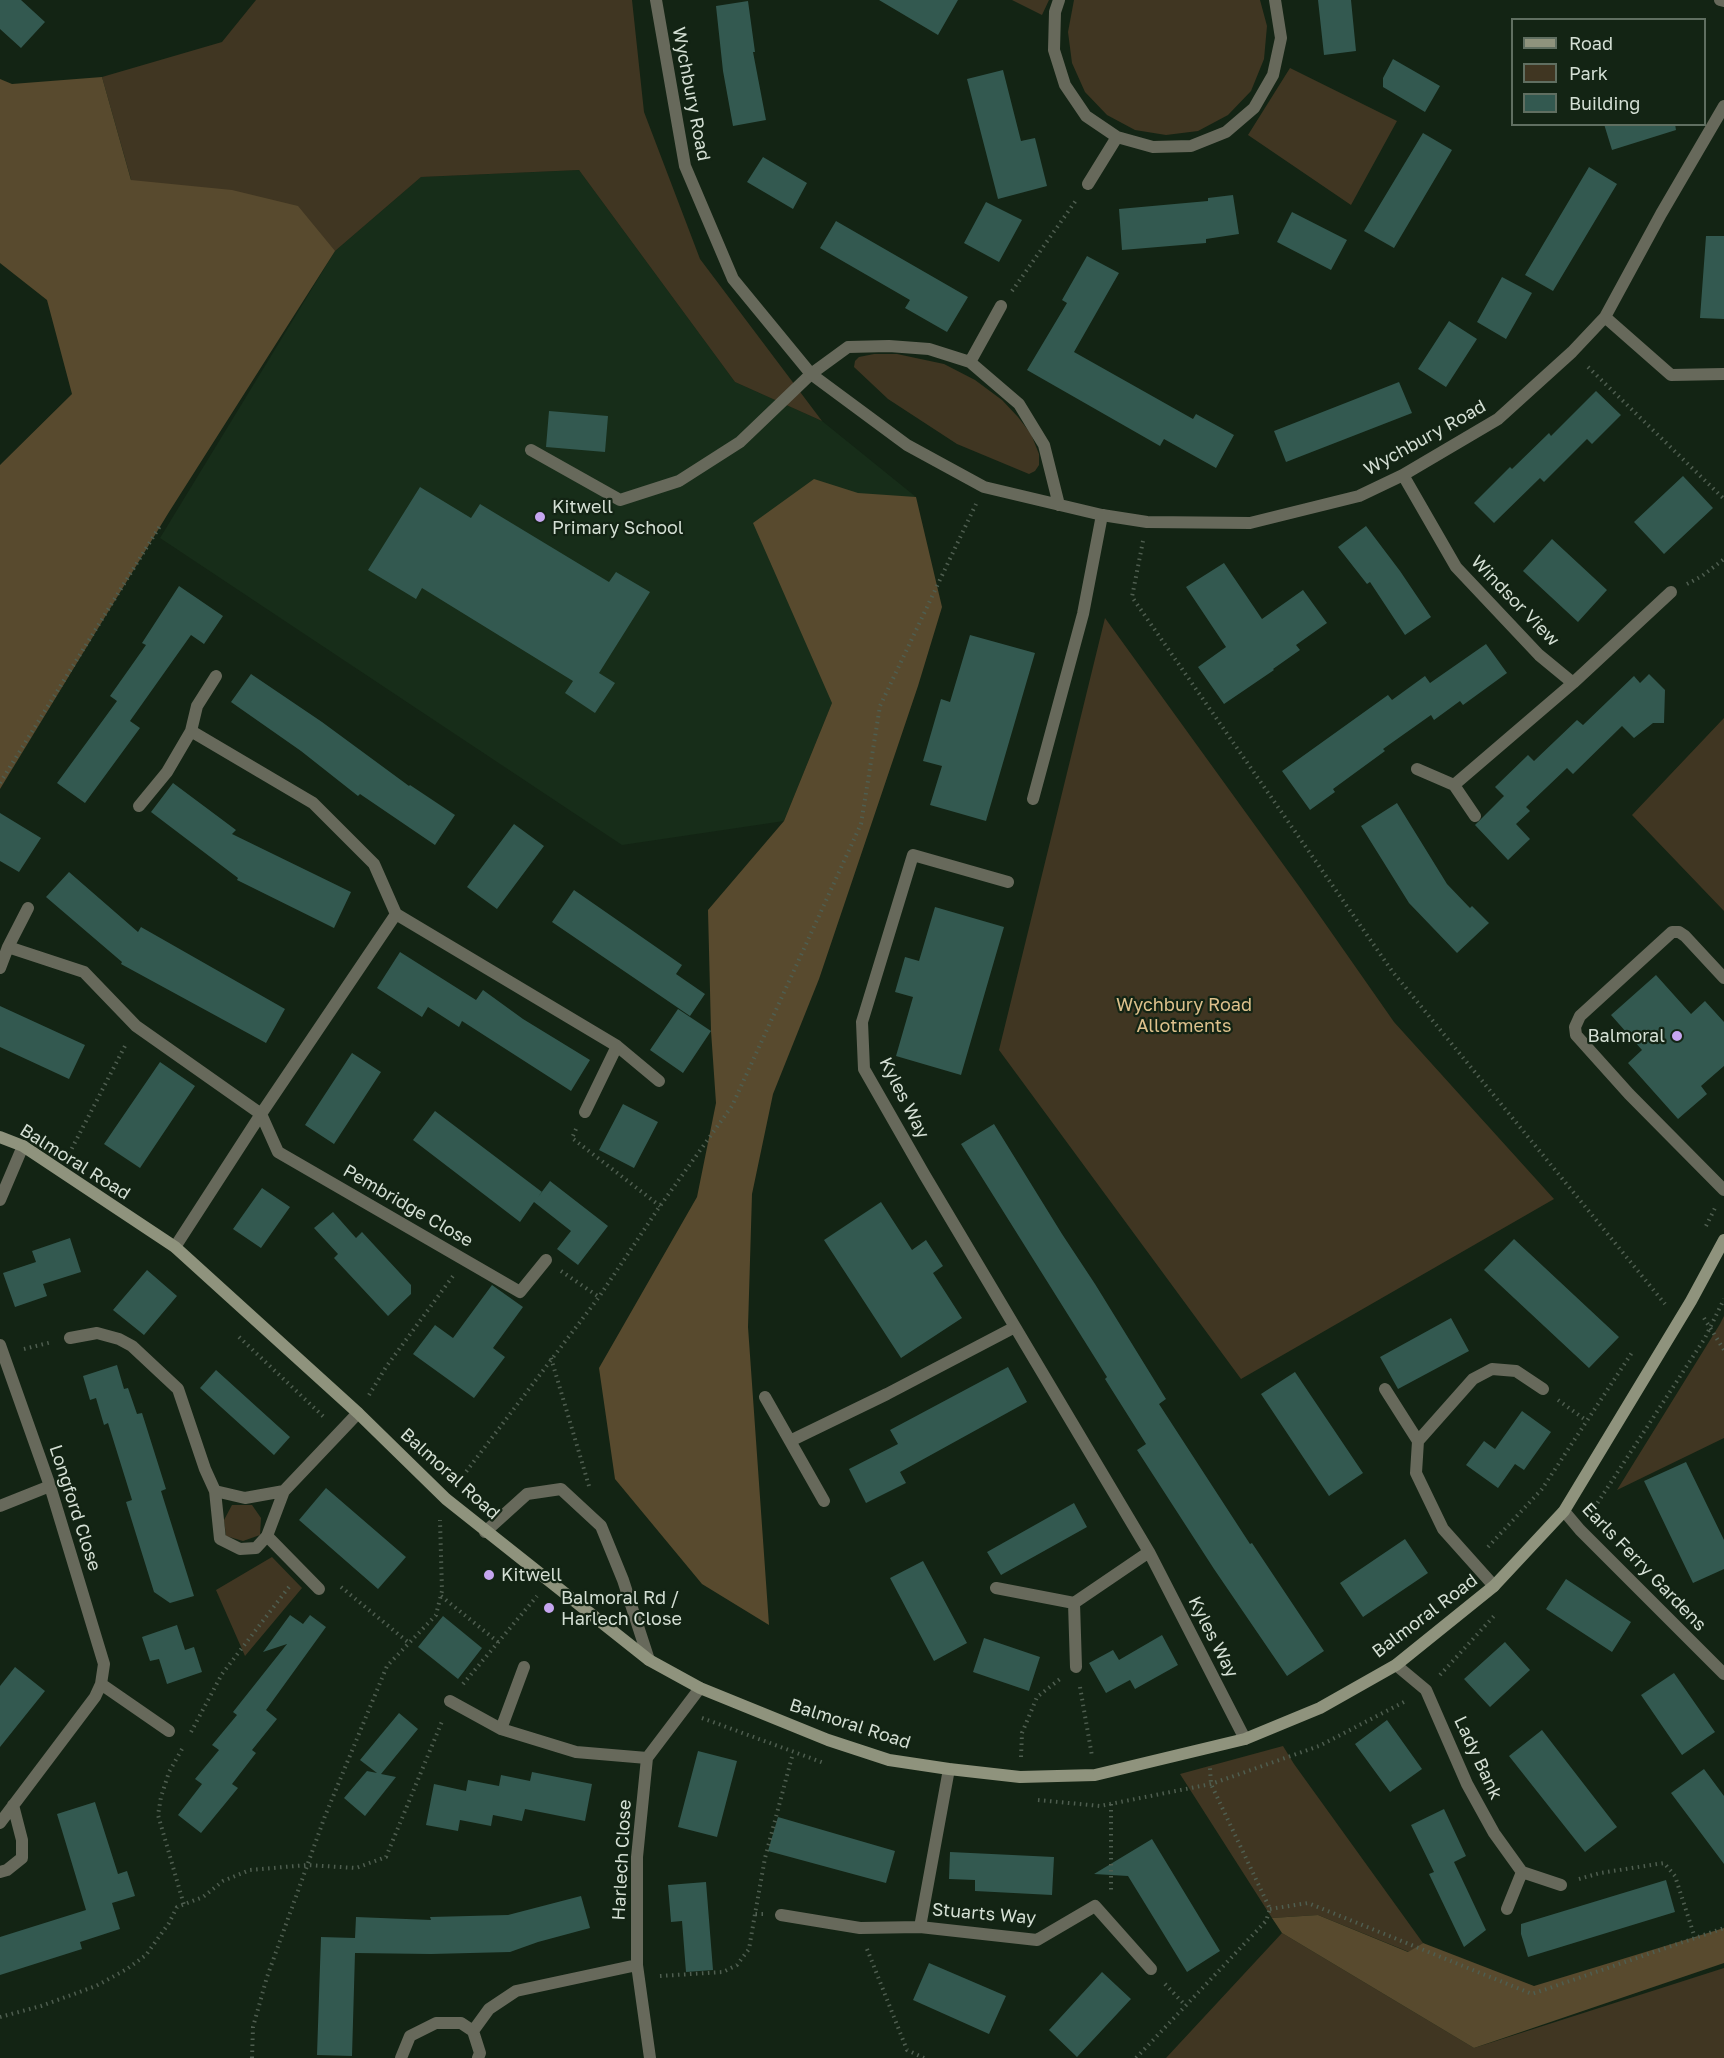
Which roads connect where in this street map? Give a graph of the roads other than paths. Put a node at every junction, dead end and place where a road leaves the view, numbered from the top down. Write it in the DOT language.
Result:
graph roads {
  1 [pos="656,0"];
  2 [pos="1059,0"];
  3 [pos="1275,0"];
  4 [pos="1724,106"];
  5 [pos="1117,137"];
  6 [pos="1088,184"];
  7 [pos="1001,306"];
  8 [pos="1605,317"];
  9 [pos="970,362"];
  10 [pos="811,374"];
  11 [pos="1724,374"];
  12 [pos="531,450"];
  13 [pos="1402,475"];
  14 [pos="1059,506"];
  15 [pos="1102,515"];
  16 [pos="1671,592"];
  17 [pos="216,676"];
  18 [pos="1573,683"];
  19 [pos="191,731"];
  20 [pos="1417,769"];
  21 [pos="1454,785"];
  22 [pos="1033,800"];
  23 [pos="139,806"];
  24 [pos="1475,816"];
  25 [pos="1008,882"];
  26 [pos="28,908"];
  27 [pos="396,914"];
  28 [pos="8,947"];
  29 [pos="0,968"];
  30 [pos="1724,978"];
  31 [pos="616,1046"];
  32 [pos="659,1081"];
  33 [pos="585,1112"];
  34 [pos="261,1114"];
  35 [pos="0,1137"];
  36 [pos="23,1146"];
  37 [pos="1721,1196"];
  38 [pos="0,1200"];
  39 [pos="1724,1239"];
  40 [pos="175,1247"];
  41 [pos="546,1260"];
  42 [pos="1015,1327"];
  43 [pos="70,1338"];
  44 [pos="2,1350"];
  45 [pos="1385,1389"];
  46 [pos="1543,1389"];
  47 [pos="765,1397"];
  48 [pos="358,1413"];
  49 [pos="790,1441"];
  50 [pos="1418,1441"];
  51 [pos="50,1486"];
  52 [pos="215,1491"];
  53 [pos="284,1491"];
  54 [pos="824,1501"];
  55 [pos="0,1506"];
  56 [pos="1564,1511"];
  57 [pos="485,1532"];
  58 [pos="267,1536"];
  59 [pos="1149,1552"];
  60 [pos="1494,1586"];
  61 [pos="996,1588"];
  62 [pos="319,1589"];
  63 [pos="1074,1603"];
  64 [pos="649,1660"];
  65 [pos="1395,1665"];
  66 [pos="524,1667"];
  67 [pos="1076,1667"];
  68 [pos="1724,1674"];
  69 [pos="101,1684"];
  70 [pos="700,1689"];
  71 [pos="450,1701"];
  72 [pos="501,1729"];
  73 [pos="169,1731"];
  74 [pos="1245,1739"];
  75 [pos="647,1758"];
  76 [pos="949,1769"];
  77 [pos="13,1805"];
  78 [pos="0,1823"];
  79 [pos="0,1872"];
  80 [pos="1522,1872"];
  81 [pos="1561,1885"];
  82 [pos="1507,1910"];
  83 [pos="781,1916"];
  84 [pos="920,1927"];
  85 [pos="1151,1969"];
  86 [pos="638,1971"];
  87 [pos="473,2031"];
  88 [pos="401,2058"];
  89 [pos="478,2058"];
  90 [pos="651,2058"];
  1 -- 10 [label="street, Wychbury Road"];
  2 -- 5 [label="street"];
  3 -- 5 [label="street"];
  4 -- 8 [label="street, Wychbury Road"];
  5 -- 6 [label="street"];
  7 -- 9 [label="street"];
  8 -- 11 [label="street"];
  8 -- 13 [label="street, Wychbury Road"];
  9 -- 10 [label="street"];
  9 -- 14 [label="street"];
  10 -- 12 [label="street"];
  10 -- 14 [label="street, Wychbury Road"];
  13 -- 15 [label="street, Wychbury Road"];
  13 -- 18 [label="street, Windsor View"];
  14 -- 15 [label="street, Wychbury Road"];
  15 -- 22 [label="street"];
  16 -- 18 [label="street"];
  17 -- 19 [label="street"];
  18 -- 21 [label="street"];
  19 -- 23 [label="street"];
  19 -- 27 [label="street"];
  20 -- 21 [label="street"];
  21 -- 24 [label="street"];
  25 -- 42 [label="street, Kyles Way"];
  26 -- 28 [label="street"];
  27 -- 31 [label="street"];
  27 -- 34 [label="street"];
  28 -- 29 [label="street"];
  28 -- 34 [label="street"];
  30 -- 37 [label="street"];
  31 -- 32 [label="street"];
  31 -- 33 [label="street"];
  34 -- 40 [label="street"];
  34 -- 41 [label="street, Pembridge Close"];
  35 -- 36 [label="street, Balmoral Road"];
  36 -- 38 [label="street"];
  36 -- 40 [label="street, Balmoral Road"];
  39 -- 56 [label="street, Balmoral Road"];
  40 -- 48 [label="street, Balmoral Road"];
  42 -- 49 [label="street"];
  42 -- 59 [label="street, Kyles Way"];
  43 -- 52 [label="street"];
  44 -- 51 [label="street, Longford Close"];
  45 -- 50 [label="street"];
  46 -- 50 [label="street"];
  47 -- 49 [label="street"];
  48 -- 53 [label="street"];
  48 -- 57 [label="street, Balmoral Road"];
  49 -- 54 [label="street"];
  50 -- 60 [label="street"];
  51 -- 55 [label="street"];
  51 -- 69 [label="street, Longford Close"];
  52 -- 53 [label="street"];
  52 -- 58 [label="street"];
  53 -- 58 [label="street"];
  56 -- 60 [label="street, Balmoral Road"];
  56 -- 68 [label="street, Earls Ferry Gardens"];
  57 -- 64 [label="street, Balmoral Road"];
  57 -- 64 [label="street"];
  58 -- 62 [label="street"];
  59 -- 63 [label="street"];
  59 -- 74 [label="street, Kyles Way"];
  60 -- 65 [label="street, Balmoral Road"];
  61 -- 63 [label="street"];
  63 -- 67 [label="street"];
  64 -- 70 [label="street, Balmoral Road"];
  65 -- 74 [label="street, Balmoral Road"];
  65 -- 80 [label="street, Lady Bank"];
  66 -- 72 [label="street"];
  69 -- 73 [label="street"];
  69 -- 77 [label="street"];
  70 -- 75 [label="street"];
  70 -- 76 [label="street, Balmoral Road"];
  71 -- 72 [label="street"];
  72 -- 75 [label="street"];
  74 -- 76 [label="street, Balmoral Road"];
  75 -- 86 [label="street, Harlech Close"];
  76 -- 84 [label="street, Stuarts Way"];
  77 -- 78 [label="street"];
  77 -- 79 [label="street"];
  80 -- 81 [label="street"];
  80 -- 82 [label="street"];
  83 -- 84 [label="street, Stuarts Way"];
  84 -- 85 [label="street, Stuarts Way"];
  86 -- 87 [label="street"];
  86 -- 90 [label="street, Harlech Close"];
  87 -- 88 [label="street"];
  87 -- 89 [label="street"];
}
